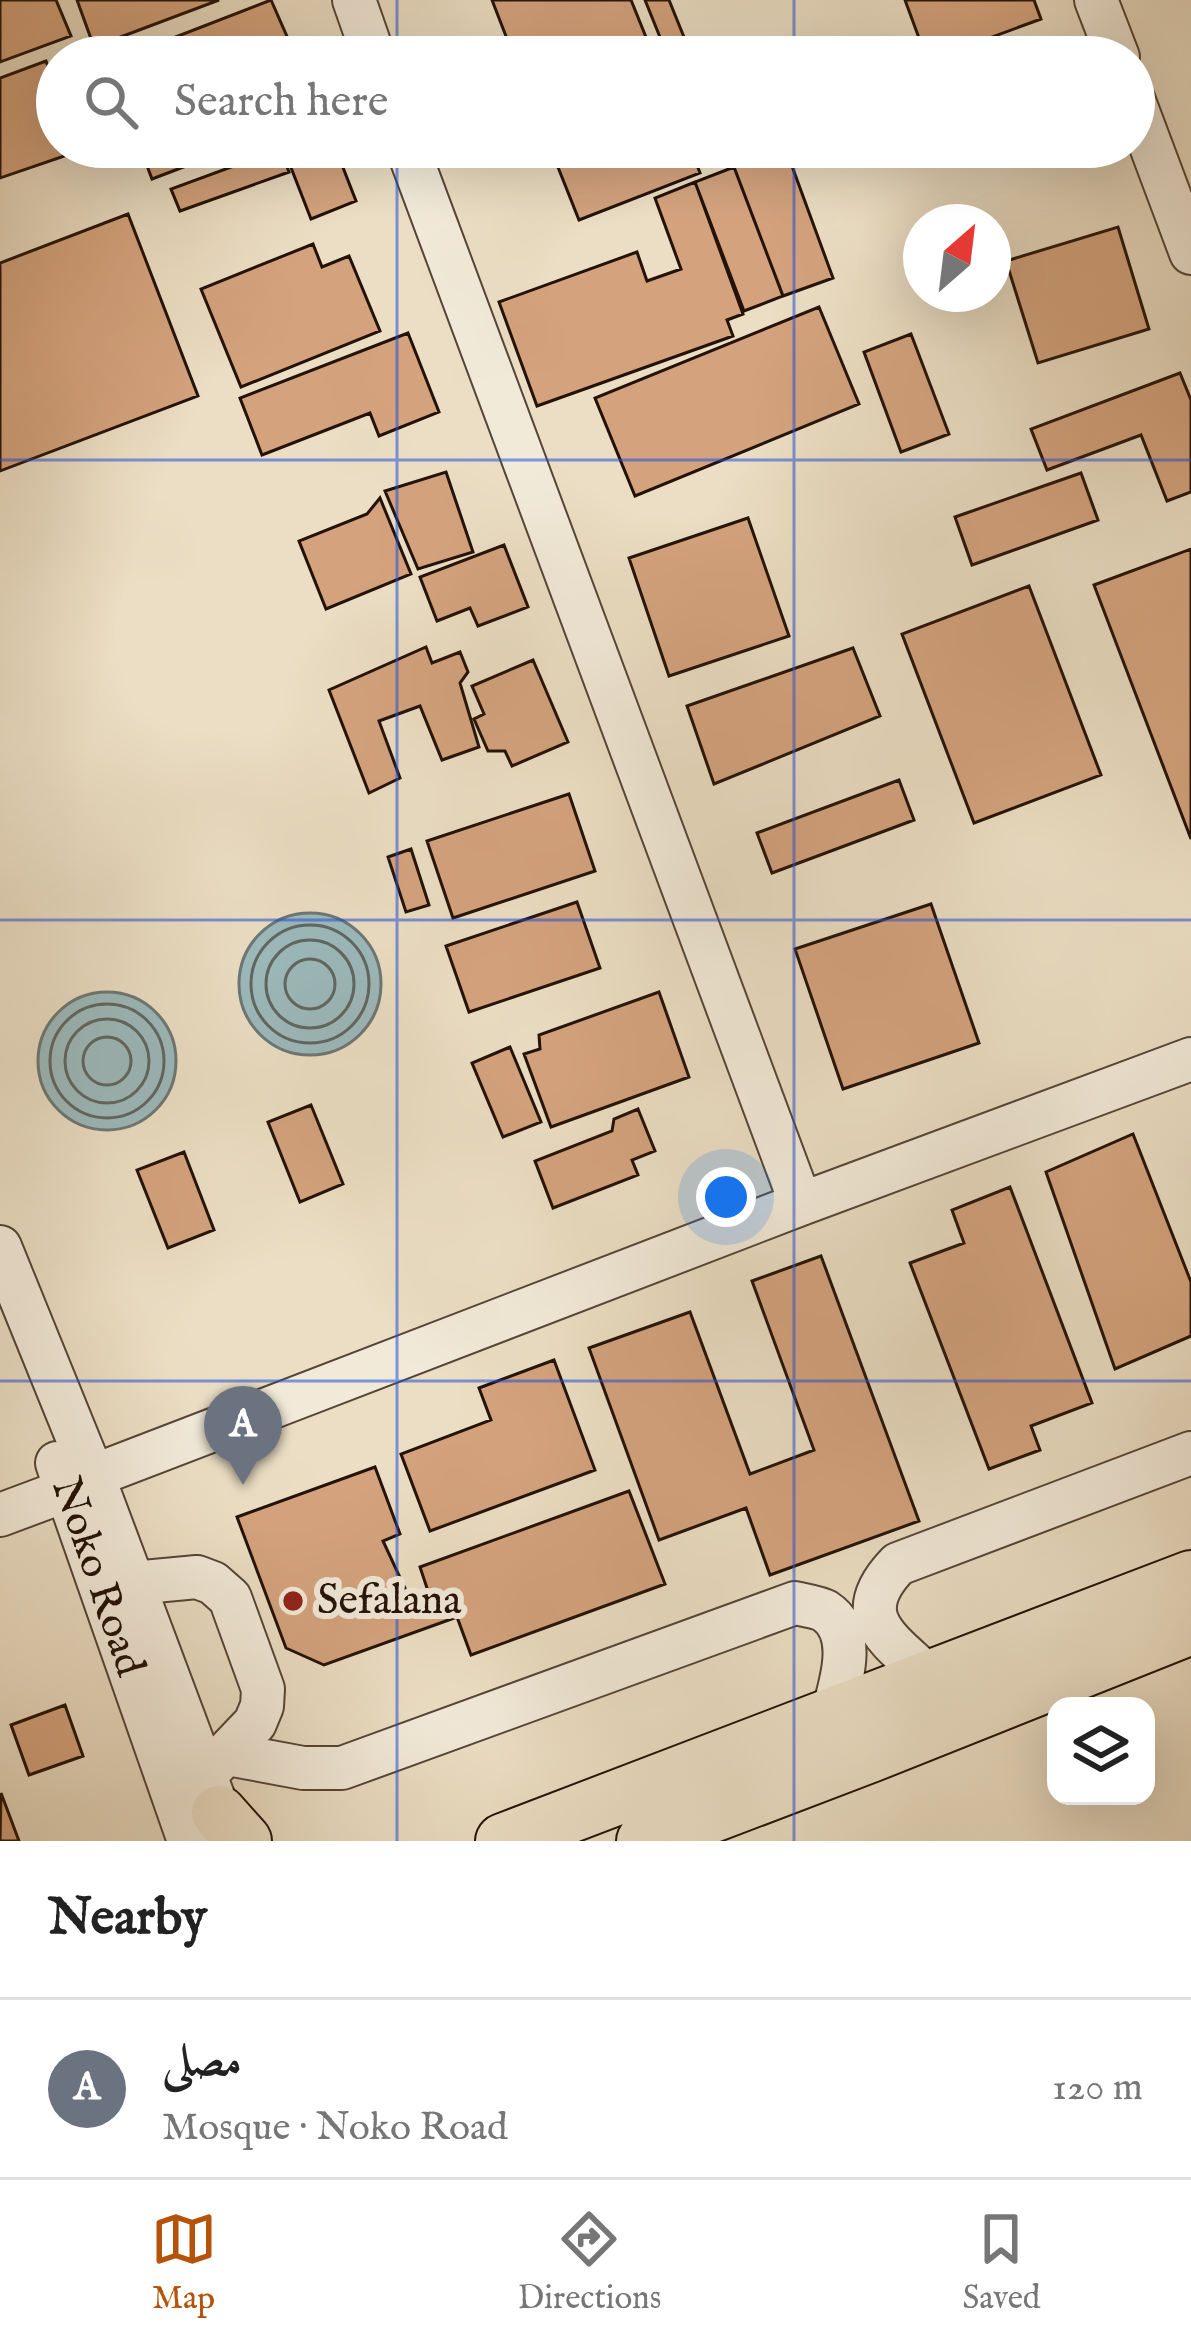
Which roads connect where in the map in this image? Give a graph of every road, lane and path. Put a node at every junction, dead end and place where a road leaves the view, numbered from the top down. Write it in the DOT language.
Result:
graph roads {
  1 [pos="354,0"];
  2 [pos="1096,0"];
  3 [pos="367,36"];
  4 [pos="1110,36"];
  5 [pos="1155,157"];
  6 [pos="415,168"];
  7 [pos="1191,253"];
  8 [pos="1191,1059"];
  9 [pos="801,1204"];
  10 [pos="0,1247"];
  11 [pos="0,1315"];
  12 [pos="1191,1453"];
  13 [pos="80,1483"];
  14 [pos="0,1515"];
  15 [pos="1191,1578"];
  16 [pos="133,1583"];
  17 [pos="1191,1627"];
  18 [pos="930,1678"];
  19 [pos="832,1716"];
  20 [pos="219,1811"];
  21 [pos="503,1841"];
  22 [pos="644,1841"];
  1 -- 3 [label="street"];
  2 -- 4 [label="street"];
  5 -- 7 [label="street"];
  6 -- 9 [label="street"];
  8 -- 9 [label="street"];
  9 -- 13 [label="street"];
  10 -- 13 [label="street"];
  11 -- 13 [label="street, Noko Road"];
  12 -- 18 [label="street"];
  13 -- 14 [label="street"];
  13 -- 16 [label="street"];
  13 -- 20 [label="street, Noko Road"];
  15 -- 18 [label="main road"];
  16 -- 20 [label="street"];
  16 -- 20 [label="street"];
  17 -- 22 [label="main road"];
  18 -- 19 [label="main road"];
  19 -- 20 [label="street"];
  19 -- 21 [label="main road"];
}
